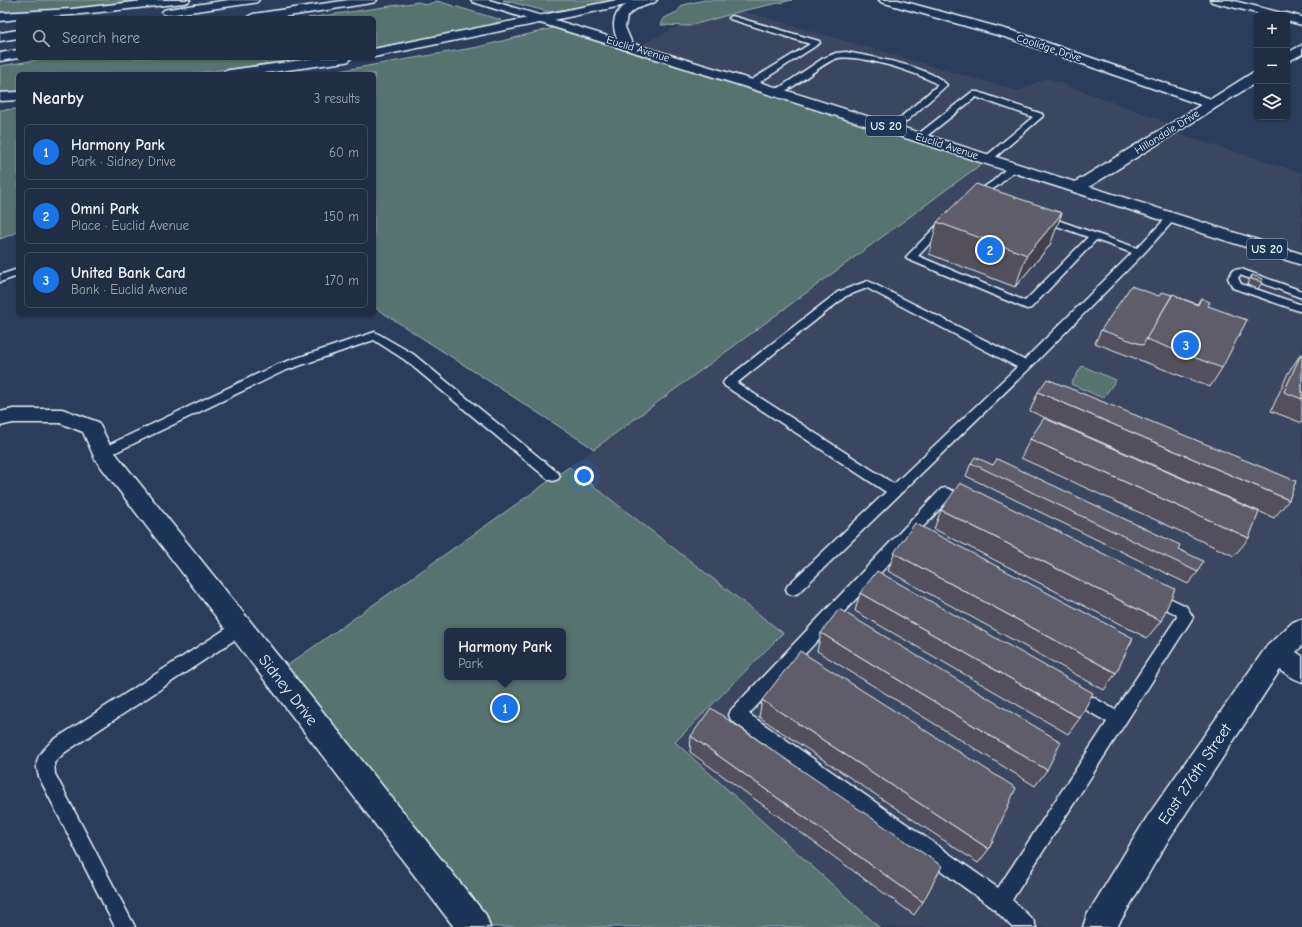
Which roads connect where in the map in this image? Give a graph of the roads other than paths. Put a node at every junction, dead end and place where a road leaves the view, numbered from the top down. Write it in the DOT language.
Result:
graph roads {
  1 [pos="184,0"];
  2 [pos="254,0"];
  3 [pos="371,0"];
  4 [pos="477,0"];
  5 [pos="634,0"];
  6 [pos="651,0"];
  7 [pos="884,0"];
  8 [pos="1216,0"];
  9 [pos="1266,12"];
  10 [pos="144,16"];
  11 [pos="266,16"];
  12 [pos="0,17"];
  13 [pos="732,18"];
  14 [pos="1290,18"];
  15 [pos="538,19"];
  16 [pos="1302,21"];
  17 [pos="16,34"];
  18 [pos="0,37"];
  19 [pos="627,46"];
  20 [pos="1302,49"];
  21 [pos="376,53"];
  22 [pos="16,54"];
  23 [pos="1290,56"];
  24 [pos="0,57"];
  25 [pos="331,60"];
  26 [pos="244,72"];
  27 [pos="1254,78"];
  28 [pos="751,84"];
  29 [pos="776,92"];
  30 [pos="16,96"];
  31 [pos="0,97"];
  32 [pos="1212,104"];
  33 [pos="890,128"];
  34 [pos="920,137"];
  35 [pos="988,159"];
  36 [pos="1013,167"];
  37 [pos="1078,187"];
  38 [pos="993,200"];
  39 [pos="955,212"];
  40 [pos="1036,216"];
  41 [pos="1171,218"];
  42 [pos="1095,236"];
  43 [pos="1139,252"];
  44 [pos="1302,260"];
  45 [pos="16,273"];
  46 [pos="0,279"];
  47 [pos="1302,295"];
  48 [pos="1302,309"];
  49 [pos="1025,366"];
  50 [pos="0,419"];
  51 [pos="103,453"];
  52 [pos="553,476"];
  53 [pos="894,491"];
  54 [pos="980,509"];
  55 [pos="869,576"];
  56 [pos="883,584"];
  57 [pos="793,589"];
  58 [pos="1139,589"];
  59 [pos="240,628"];
  60 [pos="1302,630"];
  61 [pos="1276,654"];
  62 [pos="1302,670"];
  63 [pos="1063,688"];
  64 [pos="1118,720"];
  65 [pos="1000,901"];
  66 [pos="125,927"];
  67 [pos="474,927"];
  68 [pos="1026,927"];
  69 [pos="1099,927"];
  1 -- 12 [label="main road"];
  2 -- 10 [label="main road"];
  3 -- 11 [label="main road"];
  4 -- 15 [label="main road, Euclid Avenue / US 20"];
  5 -- 15 [label="main road"];
  6 -- 19 [label="main road"];
  7 -- 32 [label="main road, Coolidge Drive"];
  8 -- 9 [label="main road"];
  13 -- 28 [label="lane"];
  14 -- 16 [label="main road"];
  15 -- 19 [label="main road, Euclid Avenue / US 20"];
  15 -- 21 [label="main road"];
  17 -- 18 [label="main road"];
  19 -- 28 [label="main road, Euclid Avenue / US 20"];
  20 -- 23 [label="main road"];
  22 -- 24 [label="main road"];
  25 -- 26 [label="main road"];
  27 -- 32 [label="main road, Hillandale Drive"];
  28 -- 29 [label="main road, Euclid Avenue / US 20"];
  29 -- 33 [label="main road, Euclid Avenue / US 20"];
  29 -- 33 [label="lane"];
  30 -- 31 [label="main road"];
  32 -- 37 [label="main road, Hillandale Drive"];
  33 -- 34 [label="main road, Euclid Avenue / US 20"];
  34 -- 35 [label="main road, Euclid Avenue / US 20"];
  34 -- 35 [label="lane"];
  35 -- 36 [label="main road, Euclid Avenue / US 20"];
  36 -- 37 [label="main road, Euclid Avenue / US 20"];
  36 -- 38 [label="lane"];
  37 -- 41 [label="main road, Euclid Avenue / US 20"];
  39 -- 42 [label="lane"];
  40 -- 42 [label="lane"];
  41 -- 43 [label="lane"];
  41 -- 44 [label="main road, Euclid Avenue / US 20"];
  42 -- 43 [label="lane"];
  43 -- 49 [label="lane"];
  45 -- 46 [label="lane"];
  47 -- 48 [label="lane"];
  49 -- 53 [label="lane"];
  49 -- 53 [label="lane"];
  50 -- 51 [label="main road, Sidney Drive"];
  51 -- 52 [label="lane"];
  51 -- 59 [label="main road, Sidney Drive"];
  53 -- 57 [label="lane"];
  54 -- 55 [label="lane"];
  55 -- 56 [label="lane"];
  55 -- 65 [label="lane"];
  58 -- 64 [label="lane"];
  59 -- 66 [label="lane"];
  59 -- 67 [label="main road, Sidney Drive"];
  60 -- 61 [label="main road, East 276th Street"];
  61 -- 62 [label="main road"];
  61 -- 69 [label="main road, East 276th Street"];
  63 -- 64 [label="lane"];
  64 -- 65 [label="lane"];
  65 -- 68 [label="lane"];
}
